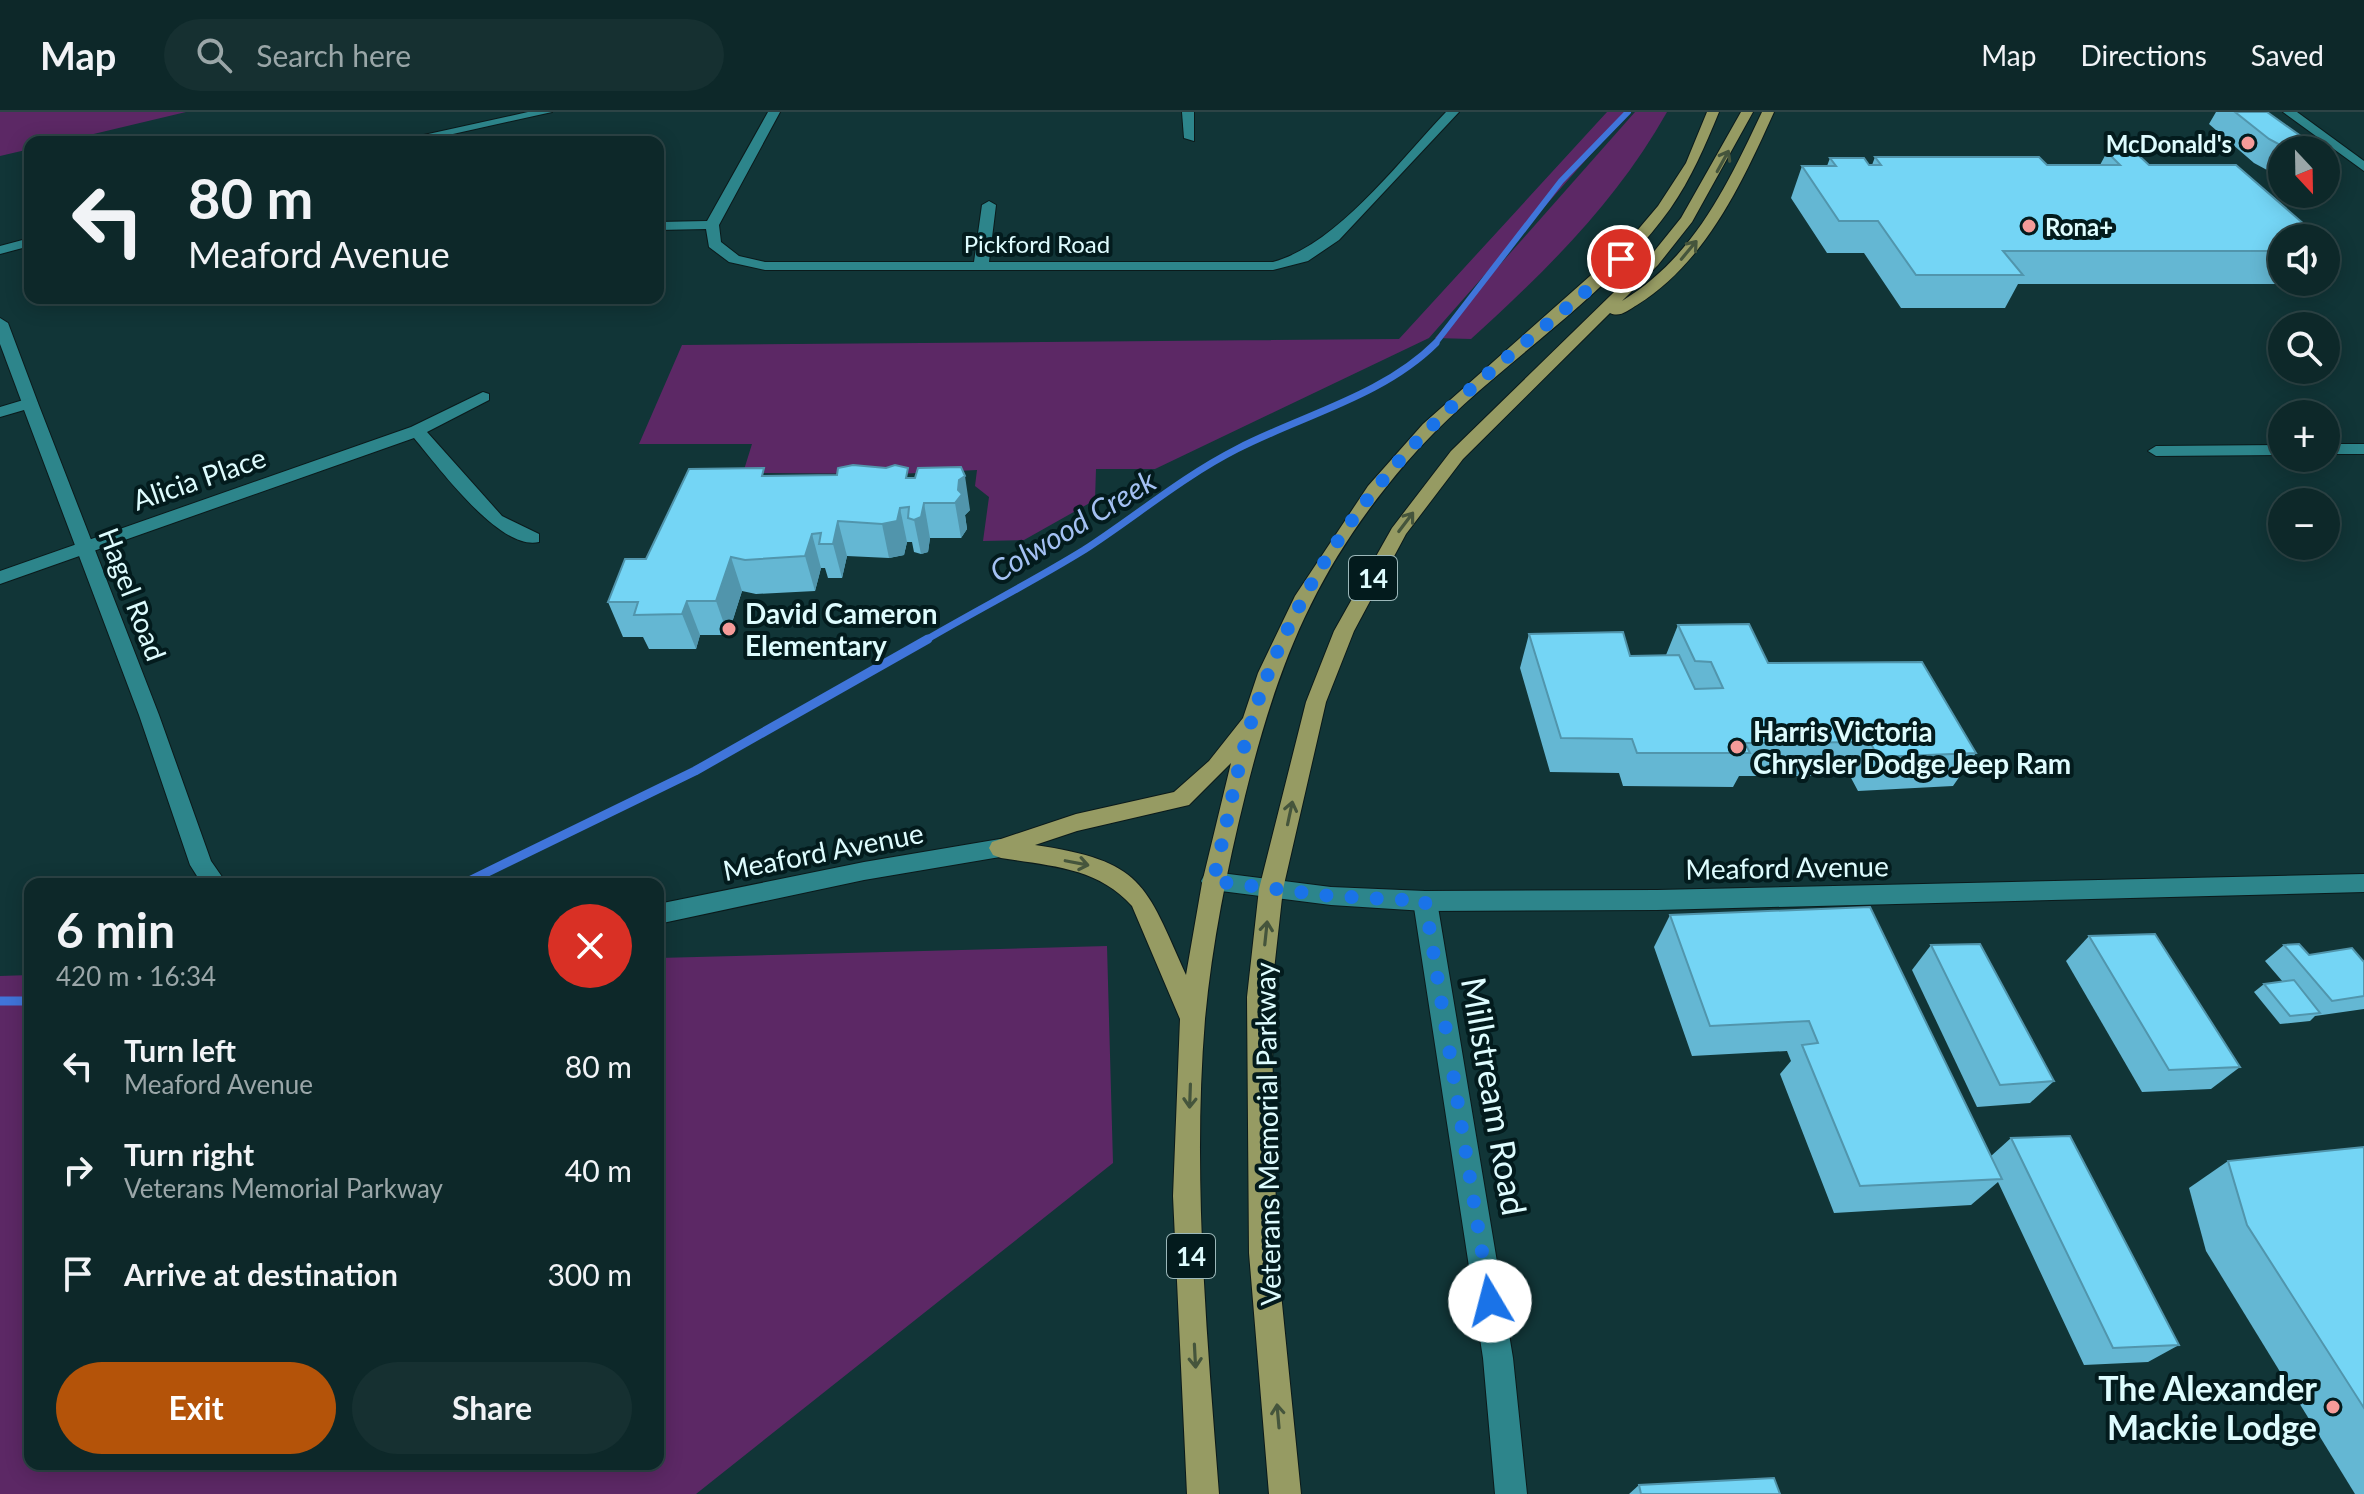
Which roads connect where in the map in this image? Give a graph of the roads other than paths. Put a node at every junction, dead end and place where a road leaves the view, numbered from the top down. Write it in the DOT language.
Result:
graph roads {
  1 [pos="546,112"];
  2 [pos="774,112"];
  3 [pos="1188,112"];
  4 [pos="1453,112"];
  5 [pos="1713,112"];
  6 [pos="1747,112"];
  7 [pos="1768,112"];
  8 [pos="2289,112"];
  9 [pos="428,136"];
  10 [pos="1190,138"];
  11 [pos="2364,167"];
  12 [pos="989,205"];
  13 [pos="712,225"];
  14 [pos="664,226"];
  15 [pos="24,244"];
  16 [pos="0,250"];
  17 [pos="981,265"];
  18 [pos="0,323"];
  19 [pos="1584,330"];
  20 [pos="483,397"];
  21 [pos="30,403"];
  22 [pos="0,412"];
  23 [pos="417,431"];
  24 [pos="2340,449"];
  25 [pos="2364,449"];
  26 [pos="2268,450"];
  27 [pos="2156,451"];
  28 [pos="533,538"];
  29 [pos="85,548"];
  30 [pos="0,578"];
  31 [pos="1255,710"];
  32 [pos="1000,848"];
  33 [pos="211,878"];
  34 [pos="1213,881"];
  35 [pos="2364,883"];
  36 [pos="1271,889"];
  37 [pos="1425,901"];
  38 [pos="664,913"];
  39 [pos="1193,1018"];
  40 [pos="1203,1494"];
  41 [pos="1285,1494"];
  42 [pos="1511,1494"];
  1 -- 9 [label="street"];
  2 -- 13 [label="street"];
  3 -- 10 [label="street"];
  4 -- 17 [label="street, Pickford Road"];
  5 -- 31 [label="main road, 14"];
  19 -- 6 [label="main road, Veterans Memorial Parkway / 14, one-way"];
  19 -- 7 [label="main road, one-way"];
  8 -- 11 [label="street"];
  12 -- 17 [label="street"];
  13 -- 14 [label="street"];
  13 -- 17 [label="street, Pickford Road"];
  15 -- 16 [label="street"];
  18 -- 21 [label="street, Hagel Road"];
  36 -- 19 [label="main road, Veterans Memorial Parkway / 14, one-way"];
  20 -- 23 [label="street, Alicia Place"];
  21 -- 22 [label="street"];
  21 -- 29 [label="street, Hagel Road"];
  23 -- 28 [label="street"];
  23 -- 29 [label="street, Alicia Place"];
  24 -- 25 [label="street"];
  26 -- 27 [label="street"];
  29 -- 30 [label="street, Alicia Place"];
  29 -- 33 [label="street, Hagel Road"];
  31 -- 32 [label="main road"];
  31 -- 34 [label="main road, 14"];
  32 -- 38 [label="street, Meaford Avenue"];
  32 -- 39 [label="main road, one-way"];
  34 -- 36 [label="street, Meaford Avenue"];
  34 -- 39 [label="main road, 14"];
  35 -- 37 [label="street, Meaford Avenue"];
  36 -- 37 [label="street, Meaford Avenue"];
  41 -- 36 [label="main road, Veterans Memorial Parkway / 14, one-way"];
  37 -- 42 [label="street, Millstream Road"];
  39 -- 40 [label="main road, 14, one-way"];
}
